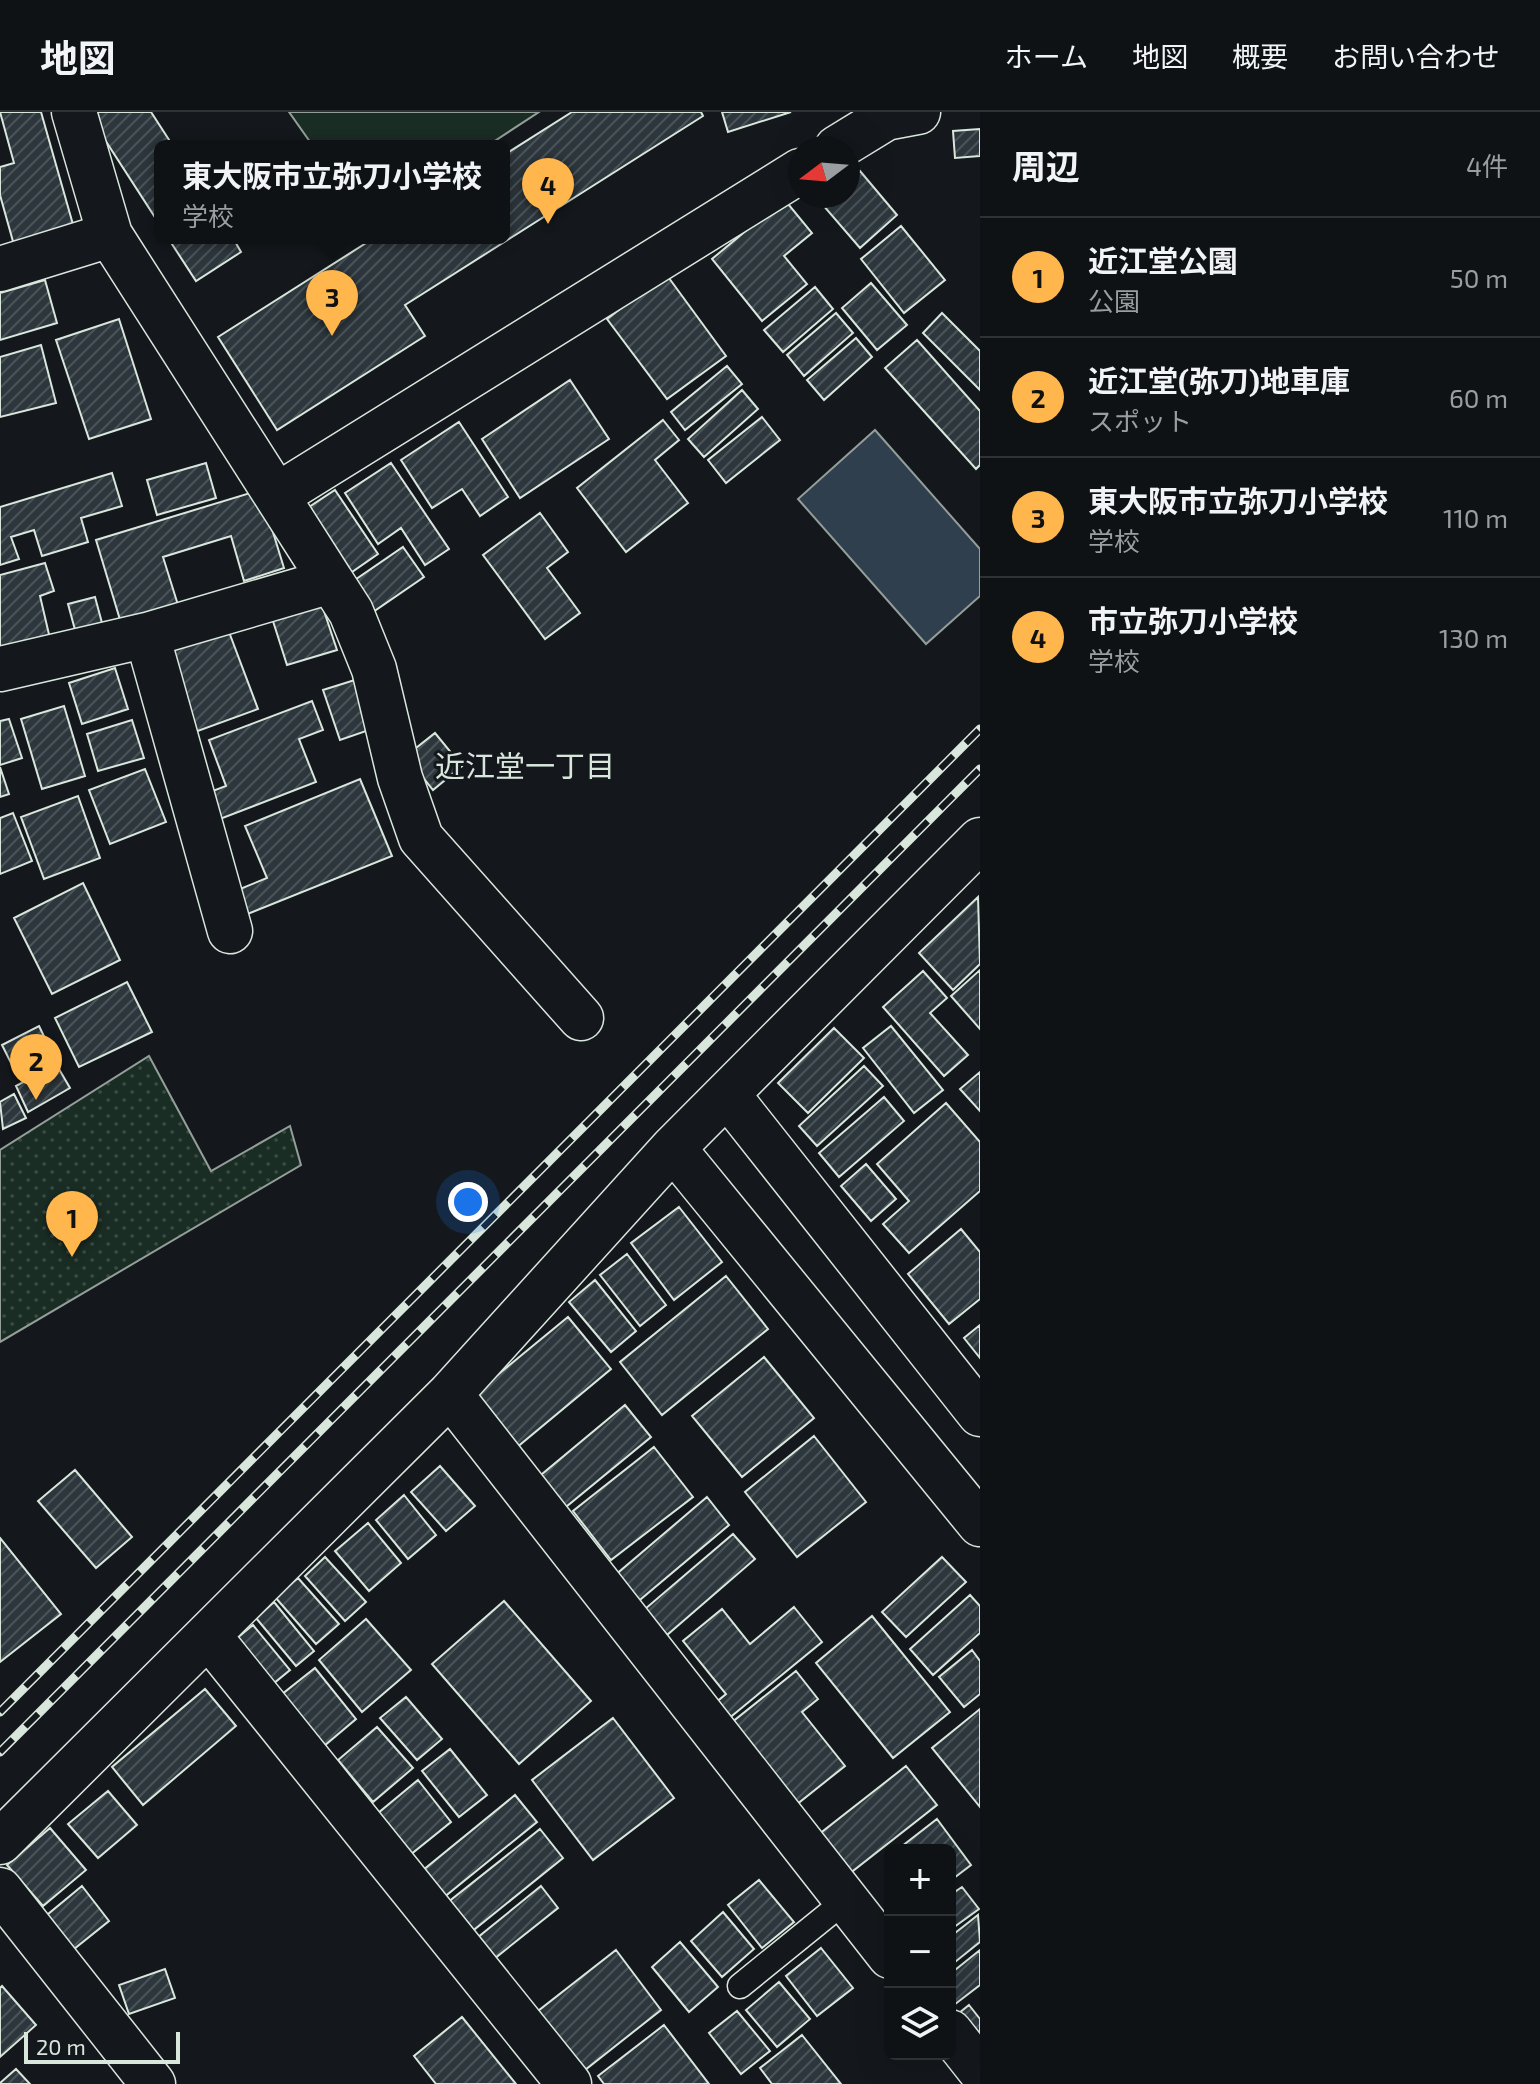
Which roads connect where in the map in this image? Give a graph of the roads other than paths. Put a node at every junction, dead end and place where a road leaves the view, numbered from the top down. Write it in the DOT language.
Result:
graph roads {
  1 [pos="74,112"];
  2 [pos="895,114"];
  3 [pos="857,136"];
  4 [pos="788,178"];
  5 [pos="110,235"];
  6 [pos="0,269"];
  7 [pos="278,495"];
  8 [pos="331,581"];
  9 [pos="147,635"];
  10 [pos="0,669"];
  11 [pos="978,846"];
  12 [pos="230,931"];
  13 [pos="581,1018"];
  14 [pos="727,1094"];
  15 [pos="673,1148"];
  16 [pos="450,1394"];
  17 [pos="980,1414"];
  18 [pos="980,1524"];
  19 [pos="208,1635"];
  20 [pos="0,1842"];
  21 [pos="0,1890"];
  22 [pos="846,1900"];
  23 [pos="884,1948"];
  24 [pos="740,1986"];
  25 [pos="956,2040"];
  26 [pos="980,2070"];
  27 [pos="153,2084"];
  28 [pos="569,2084"];
  1 -- 5 [label="street"];
  2 -- 3 [label="street"];
  4 -- 7 [label="street"];
  5 -- 6 [label="street"];
  5 -- 7 [label="street"];
  7 -- 8 [label="street"];
  8 -- 9 [label="street"];
  8 -- 13 [label="street"];
  9 -- 10 [label="street"];
  9 -- 12 [label="street"];
  11 -- 14 [label="street"];
  14 -- 15 [label="street"];
  14 -- 17 [label="street"];
  15 -- 16 [label="street"];
  15 -- 18 [label="street"];
  16 -- 19 [label="street"];
  16 -- 22 [label="street"];
  19 -- 20 [label="street"];
  19 -- 28 [label="street"];
  21 -- 27 [label="street"];
  22 -- 23 [label="street"];
  22 -- 24 [label="lane"];
  25 -- 26 [label="street"];
}
